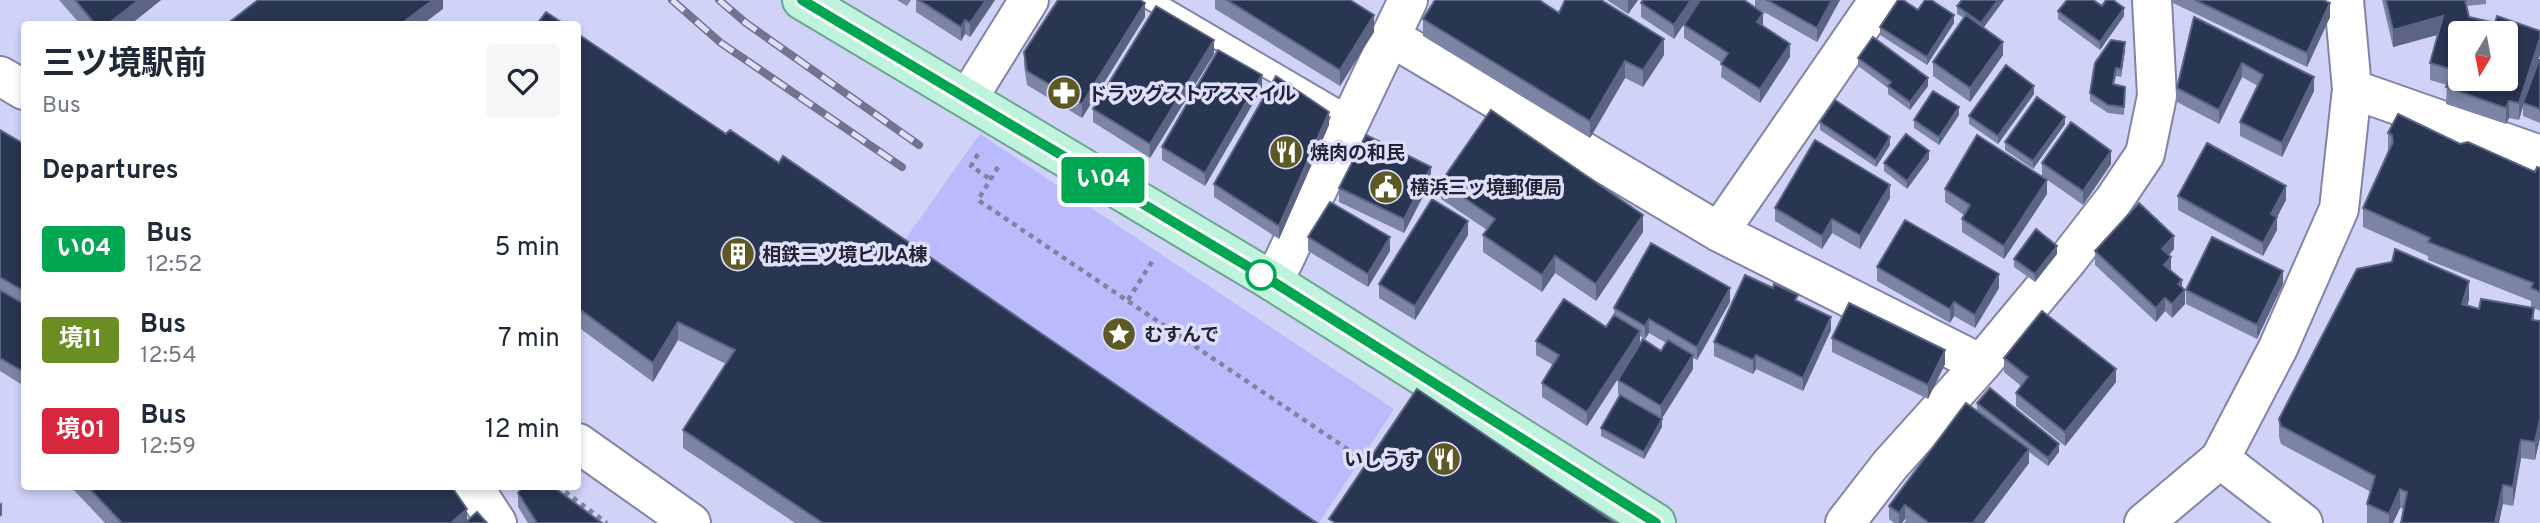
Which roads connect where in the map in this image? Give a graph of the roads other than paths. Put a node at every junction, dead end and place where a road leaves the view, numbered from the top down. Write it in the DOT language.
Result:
graph roads {
  1 [pos="802,0"];
  2 [pos="1028,0"];
  3 [pos="1151,0"];
  4 [pos="1408,0"];
  5 [pos="1879,0"];
  6 [pos="2152,0"];
  7 [pos="2344,0"];
  8 [pos="1391,37"];
  9 [pos="0,76"];
  10 [pos="21,88"];
  11 [pos="2352,89"];
  12 [pos="968,98"];
  13 [pos="1352,118"];
  14 [pos="2540,155"];
  15 [pos="1719,232"];
  16 [pos="1272,281"];
  17 [pos="1981,364"];
  18 [pos="581,445"];
  19 [pos="2220,459"];
  20 [pos="476,490"];
  21 [pos="497,523"];
  22 [pos="691,523"];
  23 [pos="1656,523"];
  24 [pos="1845,523"];
  25 [pos="2144,523"];
  26 [pos="2303,523"];
  1 -- 12 [label="main road"];
  2 -- 12 [label="street"];
  3 -- 13 [label="lane"];
  4 -- 8 [label="street"];
  5 -- 15 [label="street"];
  6 -- 17 [label="street"];
  7 -- 11 [label="street"];
  8 -- 13 [label="street"];
  8 -- 15 [label="street"];
  9 -- 10 [label="street"];
  11 -- 14 [label="street"];
  11 -- 19 [label="street"];
  12 -- 16 [label="main road"];
  13 -- 16 [label="street"];
  15 -- 17 [label="street"];
  16 -- 23 [label="main road"];
  17 -- 24 [label="street"];
  18 -- 22 [label="street"];
  19 -- 25 [label="street"];
  19 -- 26 [label="street"];
  20 -- 21 [label="street"];
}
